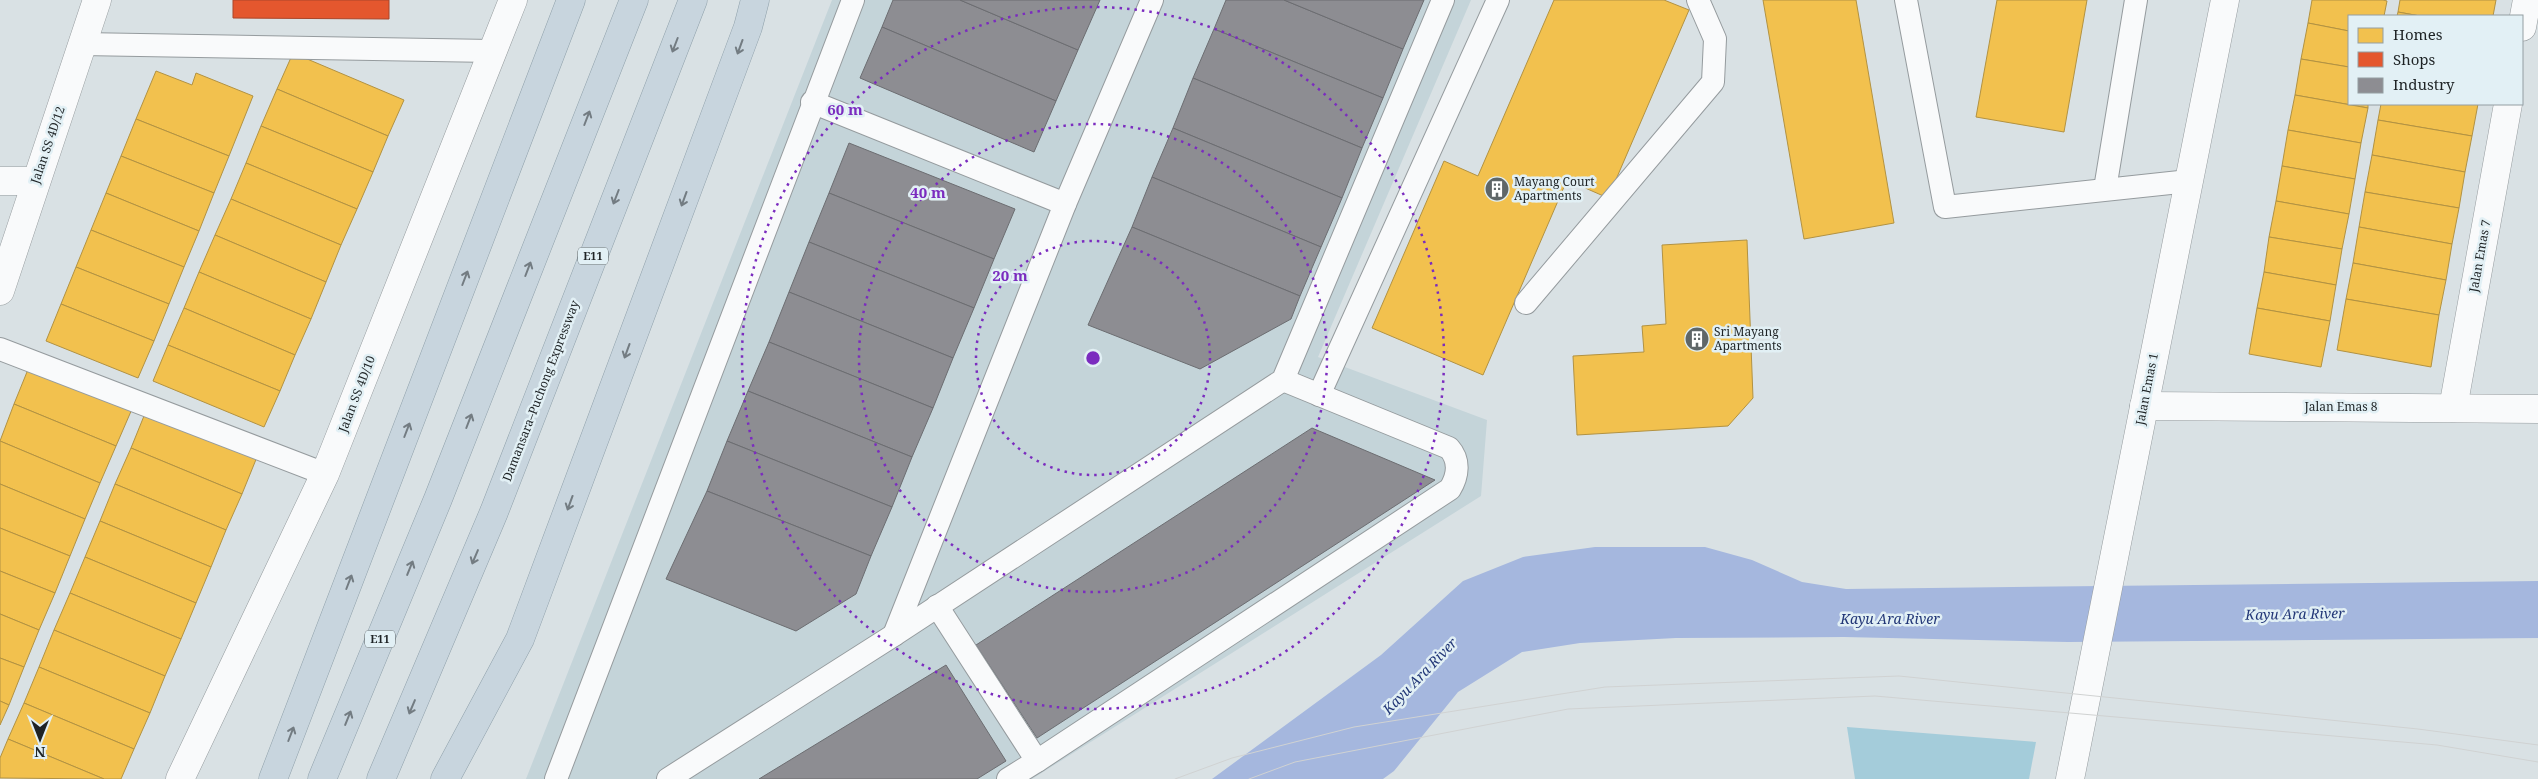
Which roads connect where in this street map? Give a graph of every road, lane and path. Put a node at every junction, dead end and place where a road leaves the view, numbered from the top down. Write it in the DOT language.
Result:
graph roads {
  1 [pos="97,0"];
  2 [pos="513,0"];
  3 [pos="571,0"];
  4 [pos="634,0"];
  5 [pos="693,0"];
  6 [pos="755,0"];
  7 [pos="853,0"];
  8 [pos="1152,0"];
  9 [pos="1443,0"];
  10 [pos="1498,0"];
  11 [pos="1698,0"];
  12 [pos="1906,0"];
  13 [pos="2136,0"];
  14 [pos="2225,0"];
  15 [pos="2527,0"];
  16 [pos="2523,22"];
  17 [pos="82,44"];
  18 [pos="492,50"];
  19 [pos="812,102"];
  20 [pos="2508,105"];
  21 [pos="0,181"];
  22 [pos="35,181"];
  23 [pos="2189,181"];
  24 [pos="2105,189"];
  25 [pos="1065,204"];
  26 [pos="0,291"];
  27 [pos="1526,303"];
  28 [pos="0,349"];
  29 [pos="1283,380"];
  30 [pos="1319,395"];
  31 [pos="2144,406"];
  32 [pos="2453,408"];
  33 [pos="2538,409"];
  34 [pos="325,474"];
  35 [pos="937,606"];
  36 [pos="894,635"];
  37 [pos="1037,761"];
  38 [pos="180,779"];
  39 [pos="273,779"];
  40 [pos="322,779"];
  41 [pos="381,779"];
  42 [pos="445,779"];
  43 [pos="556,779"];
  44 [pos="668,779"];
  45 [pos="1008,779"];
  46 [pos="2070,779"];
  1 -- 17 [label="street, Jalan SS 4D/12"];
  2 -- 18 [label="street, Jalan SS 4D/10"];
  39 -- 3 [label="highway, one-way"];
  40 -- 4 [label="highway, E11, one-way"];
  5 -- 41 [label="highway, Damansara–Puchong Expressway / E11, one-way"];
  6 -- 42 [label="highway, one-way"];
  7 -- 19 [label="lane"];
  8 -- 25 [label="lane"];
  9 -- 29 [label="lane"];
  10 -- 30 [label="lane"];
  11 -- 27 [label="lane"];
  12 -- 24 [label="lane"];
  13 -- 24 [label="lane"];
  14 -- 23 [label="street, Jalan Emas 1"];
  15 -- 16 [label="street"];
  17 -- 18 [label="lane"];
  17 -- 22 [label="street, Jalan SS 4D/12"];
  18 -- 34 [label="street, Jalan SS 4D/10"];
  19 -- 25 [label="lane"];
  19 -- 43 [label="lane"];
  20 -- 32 [label="street, Jalan Emas 7"];
  21 -- 22 [label="street"];
  22 -- 26 [label="street, Jalan SS 4D/12"];
  23 -- 24 [label="lane"];
  23 -- 31 [label="street, Jalan Emas 1"];
  25 -- 36 [label="lane"];
  28 -- 34 [label="lane"];
  29 -- 30 [label="lane"];
  29 -- 35 [label="lane"];
  30 -- 37 [label="lane"];
  31 -- 32 [label="street, Jalan Emas 8"];
  31 -- 46 [label="street, Jalan Emas 1"];
  32 -- 33 [label="street, Jalan Emas 8"];
  34 -- 38 [label="street, Jalan SS 4D/10"];
  35 -- 36 [label="lane"];
  35 -- 37 [label="lane"];
  36 -- 44 [label="lane"];
  37 -- 45 [label="lane"];
}
